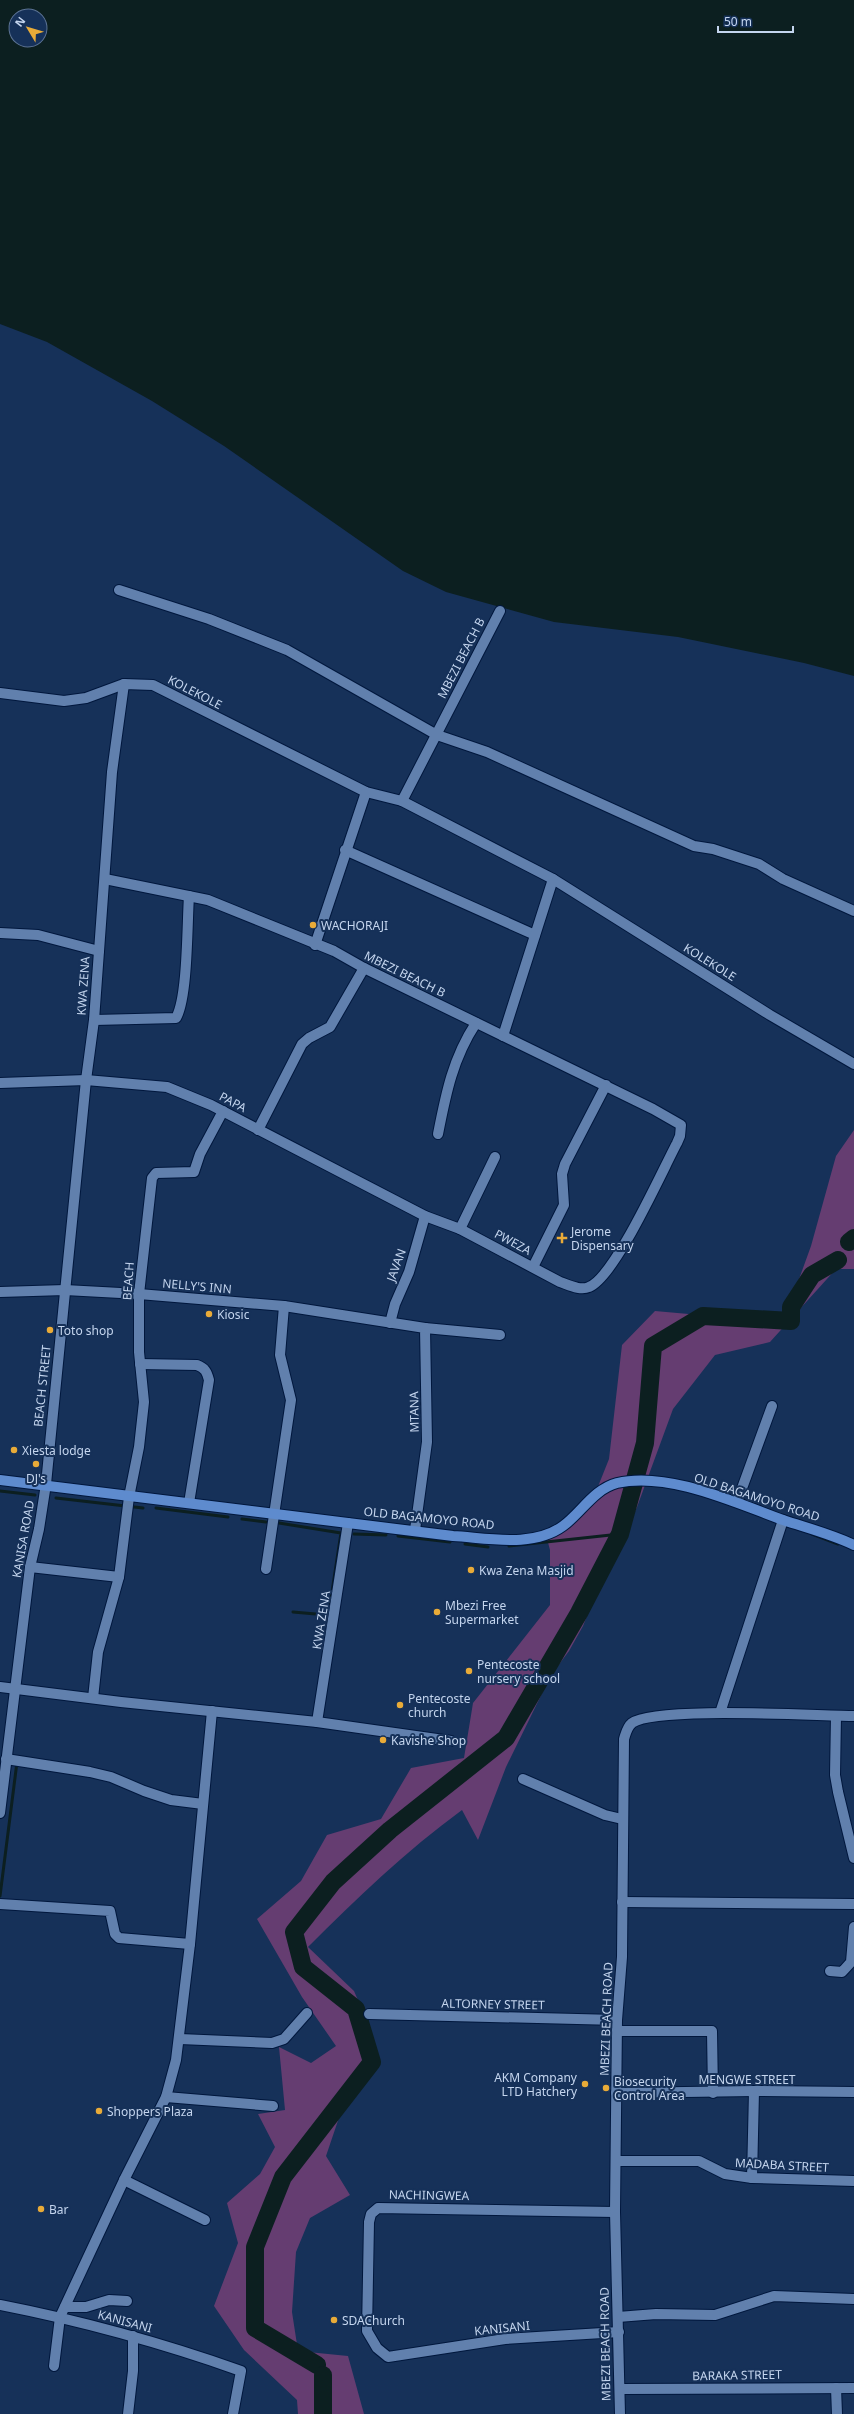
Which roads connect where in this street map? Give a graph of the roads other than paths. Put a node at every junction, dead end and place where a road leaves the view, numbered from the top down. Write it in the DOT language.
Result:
graph roads {
  1 [pos="119,590"];
  2 [pos="500,611"];
  3 [pos="124,684"];
  4 [pos="0,693"];
  5 [pos="437,735"];
  6 [pos="366,792"];
  7 [pos="402,801"];
  8 [pos="346,850"];
  9 [pos="105,879"];
  10 [pos="553,879"];
  11 [pos="189,896"];
  12 [pos="854,911"];
  13 [pos="0,932"];
  14 [pos="535,935"];
  15 [pos="315,945"];
  16 [pos="99,951"];
  17 [pos="364,968"];
  18 [pos="94,1020"];
  19 [pos="476,1023"];
  20 [pos="502,1036"];
  21 [pos="854,1064"];
  22 [pos="86,1080"];
  23 [pos="0,1083"];
  24 [pos="606,1085"];
  25 [pos="223,1111"];
  26 [pos="681,1125"];
  27 [pos="258,1130"];
  28 [pos="438,1134"];
  29 [pos="496,1157"];
  30 [pos="425,1216"];
  31 [pos="460,1228"];
  32 [pos="533,1267"];
  33 [pos="65,1290"];
  34 [pos="0,1292"];
  35 [pos="139,1294"];
  36 [pos="284,1306"];
  37 [pos="390,1323"];
  38 [pos="425,1328"];
  39 [pos="500,1335"];
  40 [pos="140,1364"];
  41 [pos="772,1406"];
  42 [pos="0,1480"];
  43 [pos="46,1484"];
  44 [pos="129,1497"];
  45 [pos="737,1502"];
  46 [pos="189,1504"];
  47 [pos="274,1512"];
  48 [pos="783,1520"];
  49 [pos="348,1523"];
  50 [pos="415,1530"];
  51 [pos="854,1545"];
  52 [pos="30,1567"];
  53 [pos="266,1569"];
  54 [pos="119,1578"];
  55 [pos="0,1686"];
  56 [pos="16,1688"];
  57 [pos="93,1698"];
  58 [pos="212,1711"];
  59 [pos="720,1713"];
  60 [pos="836,1716"];
  61 [pos="854,1716"];
  62 [pos="317,1722"];
  63 [pos="451,1741"];
  64 [pos="6,1759"];
  65 [pos="523,1779"];
  66 [pos="203,1804"];
  67 [pos="0,1813"];
  68 [pos="622,1819"];
  69 [pos="854,1858"];
  70 [pos="622,1902"];
  71 [pos="0,1904"];
  72 [pos="854,1904"];
  73 [pos="854,1927"];
  74 [pos="190,1944"];
  75 [pos="830,1971"];
  76 [pos="307,2014"];
  77 [pos="369,2014"];
  78 [pos="618,2020"];
  79 [pos="618,2031"];
  80 [pos="180,2039"];
  81 [pos="754,2091"];
  82 [pos="854,2092"];
  83 [pos="616,2093"];
  84 [pos="714,2093"];
  85 [pos="166,2097"];
  86 [pos="273,2106"];
  87 [pos="616,2161"];
  88 [pos="752,2178"];
  89 [pos="124,2180"];
  90 [pos="854,2181"];
  91 [pos="615,2212"];
  92 [pos="205,2220"];
  93 [pos="854,2299"];
  94 [pos="127,2301"];
  95 [pos="0,2306"];
  96 [pos="65,2308"];
  97 [pos="60,2317"];
  98 [pos="618,2317"];
  99 [pos="619,2332"];
  100 [pos="133,2336"];
  101 [pos="388,2357"];
  102 [pos="54,2366"];
  103 [pos="836,2388"];
  104 [pos="854,2388"];
  105 [pos="620,2389"];
  106 [pos="128,2414"];
  107 [pos="233,2414"];
  108 [pos="620,2414"];
  109 [pos="837,2414"];
  1 -- 5 [label="street"];
  2 -- 5 [label="street, MBEZI BEACH B"];
  3 -- 4 [label="street, KOLEKOLE"];
  3 -- 6 [label="street, KOLEKOLE"];
  3 -- 9 [label="street, KWA ZENA"];
  5 -- 7 [label="street, MBEZI BEACH B"];
  5 -- 12 [label="street"];
  6 -- 7 [label="street, KOLEKOLE"];
  6 -- 8 [label="street"];
  7 -- 10 [label="street, KOLEKOLE"];
  8 -- 14 [label="street"];
  8 -- 15 [label="street"];
  9 -- 11 [label="street, MBEZI BEACH B"];
  9 -- 16 [label="street, KWA ZENA"];
  10 -- 14 [label="street"];
  10 -- 21 [label="street, KOLEKOLE"];
  11 -- 15 [label="street, MBEZI BEACH B"];
  11 -- 18 [label="street"];
  13 -- 16 [label="street"];
  14 -- 20 [label="street"];
  15 -- 17 [label="street, MBEZI BEACH B"];
  16 -- 18 [label="street, KWA ZENA"];
  17 -- 19 [label="street, MBEZI BEACH B"];
  17 -- 27 [label="street"];
  18 -- 22 [label="street, KWA ZENA"];
  19 -- 20 [label="street, MBEZI BEACH B"];
  19 -- 28 [label="street"];
  20 -- 24 [label="street, MBEZI BEACH B"];
  22 -- 23 [label="street, PAPA"];
  22 -- 25 [label="street, PAPA"];
  22 -- 33 [label="street, KWA ZENA"];
  24 -- 26 [label="street, MBEZI BEACH B"];
  24 -- 32 [label="street"];
  25 -- 27 [label="street, PAPA"];
  25 -- 35 [label="street, BEACH"];
  26 -- 32 [label="street, PWEZA"];
  27 -- 30 [label="street, PWEZA"];
  29 -- 31 [label="street"];
  30 -- 31 [label="street, PWEZA"];
  30 -- 37 [label="street, JAVAN"];
  31 -- 32 [label="street, PWEZA"];
  33 -- 34 [label="street, NELLY'S INN"];
  33 -- 35 [label="street, NELLY'S INN"];
  33 -- 43 [label="street, BEACH STREET"];
  35 -- 36 [label="street, NELLY'S INN"];
  35 -- 40 [label="street, BEACH"];
  36 -- 37 [label="street, NELLY'S INN"];
  36 -- 47 [label="street"];
  37 -- 38 [label="street"];
  38 -- 39 [label="street"];
  38 -- 50 [label="street, MTANA"];
  40 -- 44 [label="street, BEACH"];
  40 -- 46 [label="street"];
  41 -- 45 [label="street"];
  42 -- 43 [label="main road, OLD BAGAMOYO ROAD"];
  43 -- 44 [label="main road, OLD BAGAMOYO ROAD"];
  43 -- 52 [label="street, KANISA ROAD"];
  44 -- 46 [label="main road, OLD BAGAMOYO ROAD"];
  44 -- 54 [label="street, BEACH"];
  45 -- 48 [label="main road, OLD BAGAMOYO ROAD"];
  45 -- 50 [label="main road, OLD BAGAMOYO ROAD"];
  46 -- 47 [label="main road, OLD BAGAMOYO ROAD"];
  47 -- 49 [label="main road, OLD BAGAMOYO ROAD"];
  47 -- 53 [label="street"];
  48 -- 51 [label="main road, OLD BAGAMOYO ROAD"];
  48 -- 59 [label="street"];
  49 -- 50 [label="main road, OLD BAGAMOYO ROAD"];
  49 -- 62 [label="street, KWA ZENA"];
  52 -- 54 [label="street"];
  52 -- 56 [label="street, KANISA ROAD"];
  54 -- 57 [label="street, BEACH"];
  55 -- 56 [label="street"];
  56 -- 57 [label="street"];
  56 -- 64 [label="street, KANISA ROAD"];
  57 -- 58 [label="street"];
  58 -- 62 [label="street"];
  58 -- 66 [label="street"];
  59 -- 60 [label="street"];
  59 -- 68 [label="street, MBEZI BEACH ROAD"];
  60 -- 61 [label="street"];
  60 -- 69 [label="street"];
  62 -- 63 [label="street"];
  64 -- 66 [label="street"];
  64 -- 67 [label="street, KANISA ROAD"];
  65 -- 68 [label="street"];
  66 -- 74 [label="street"];
  68 -- 70 [label="street, MBEZI BEACH ROAD"];
  70 -- 72 [label="street"];
  70 -- 78 [label="street, MBEZI BEACH ROAD"];
  71 -- 74 [label="street"];
  73 -- 75 [label="street"];
  74 -- 80 [label="street"];
  76 -- 80 [label="street"];
  77 -- 78 [label="street, ALTORNEY STREET"];
  78 -- 79 [label="street, MBEZI BEACH ROAD"];
  79 -- 83 [label="street, MBEZI BEACH ROAD"];
  79 -- 84 [label="street"];
  80 -- 85 [label="street"];
  81 -- 82 [label="street, MENGWE STREET"];
  81 -- 84 [label="street, MENGWE STREET"];
  81 -- 88 [label="street"];
  83 -- 84 [label="street, MENGWE STREET"];
  83 -- 87 [label="street, MBEZI BEACH ROAD"];
  85 -- 86 [label="street"];
  85 -- 89 [label="street"];
  87 -- 88 [label="street, MADABA STREET"];
  87 -- 91 [label="street, MBEZI BEACH ROAD"];
  88 -- 90 [label="street, MADABA STREET"];
  89 -- 92 [label="street"];
  89 -- 96 [label="street"];
  91 -- 98 [label="street, MBEZI BEACH ROAD"];
  91 -- 101 [label="street, NACHINGWEA"];
  93 -- 98 [label="street"];
  94 -- 96 [label="street"];
  95 -- 97 [label="street, KANISANI"];
  96 -- 97 [label="street"];
  97 -- 100 [label="street, KANISANI"];
  97 -- 102 [label="street"];
  98 -- 99 [label="street, MBEZI BEACH ROAD"];
  99 -- 101 [label="street, KANISANI"];
  99 -- 105 [label="street, MBEZI BEACH ROAD"];
  100 -- 106 [label="street"];
  100 -- 107 [label="street, KANISANI"];
  103 -- 104 [label="street, BARAKA STREET"];
  103 -- 105 [label="street, BARAKA STREET"];
  103 -- 109 [label="street"];
  105 -- 108 [label="street, MBEZI BEACH ROAD"];
}
